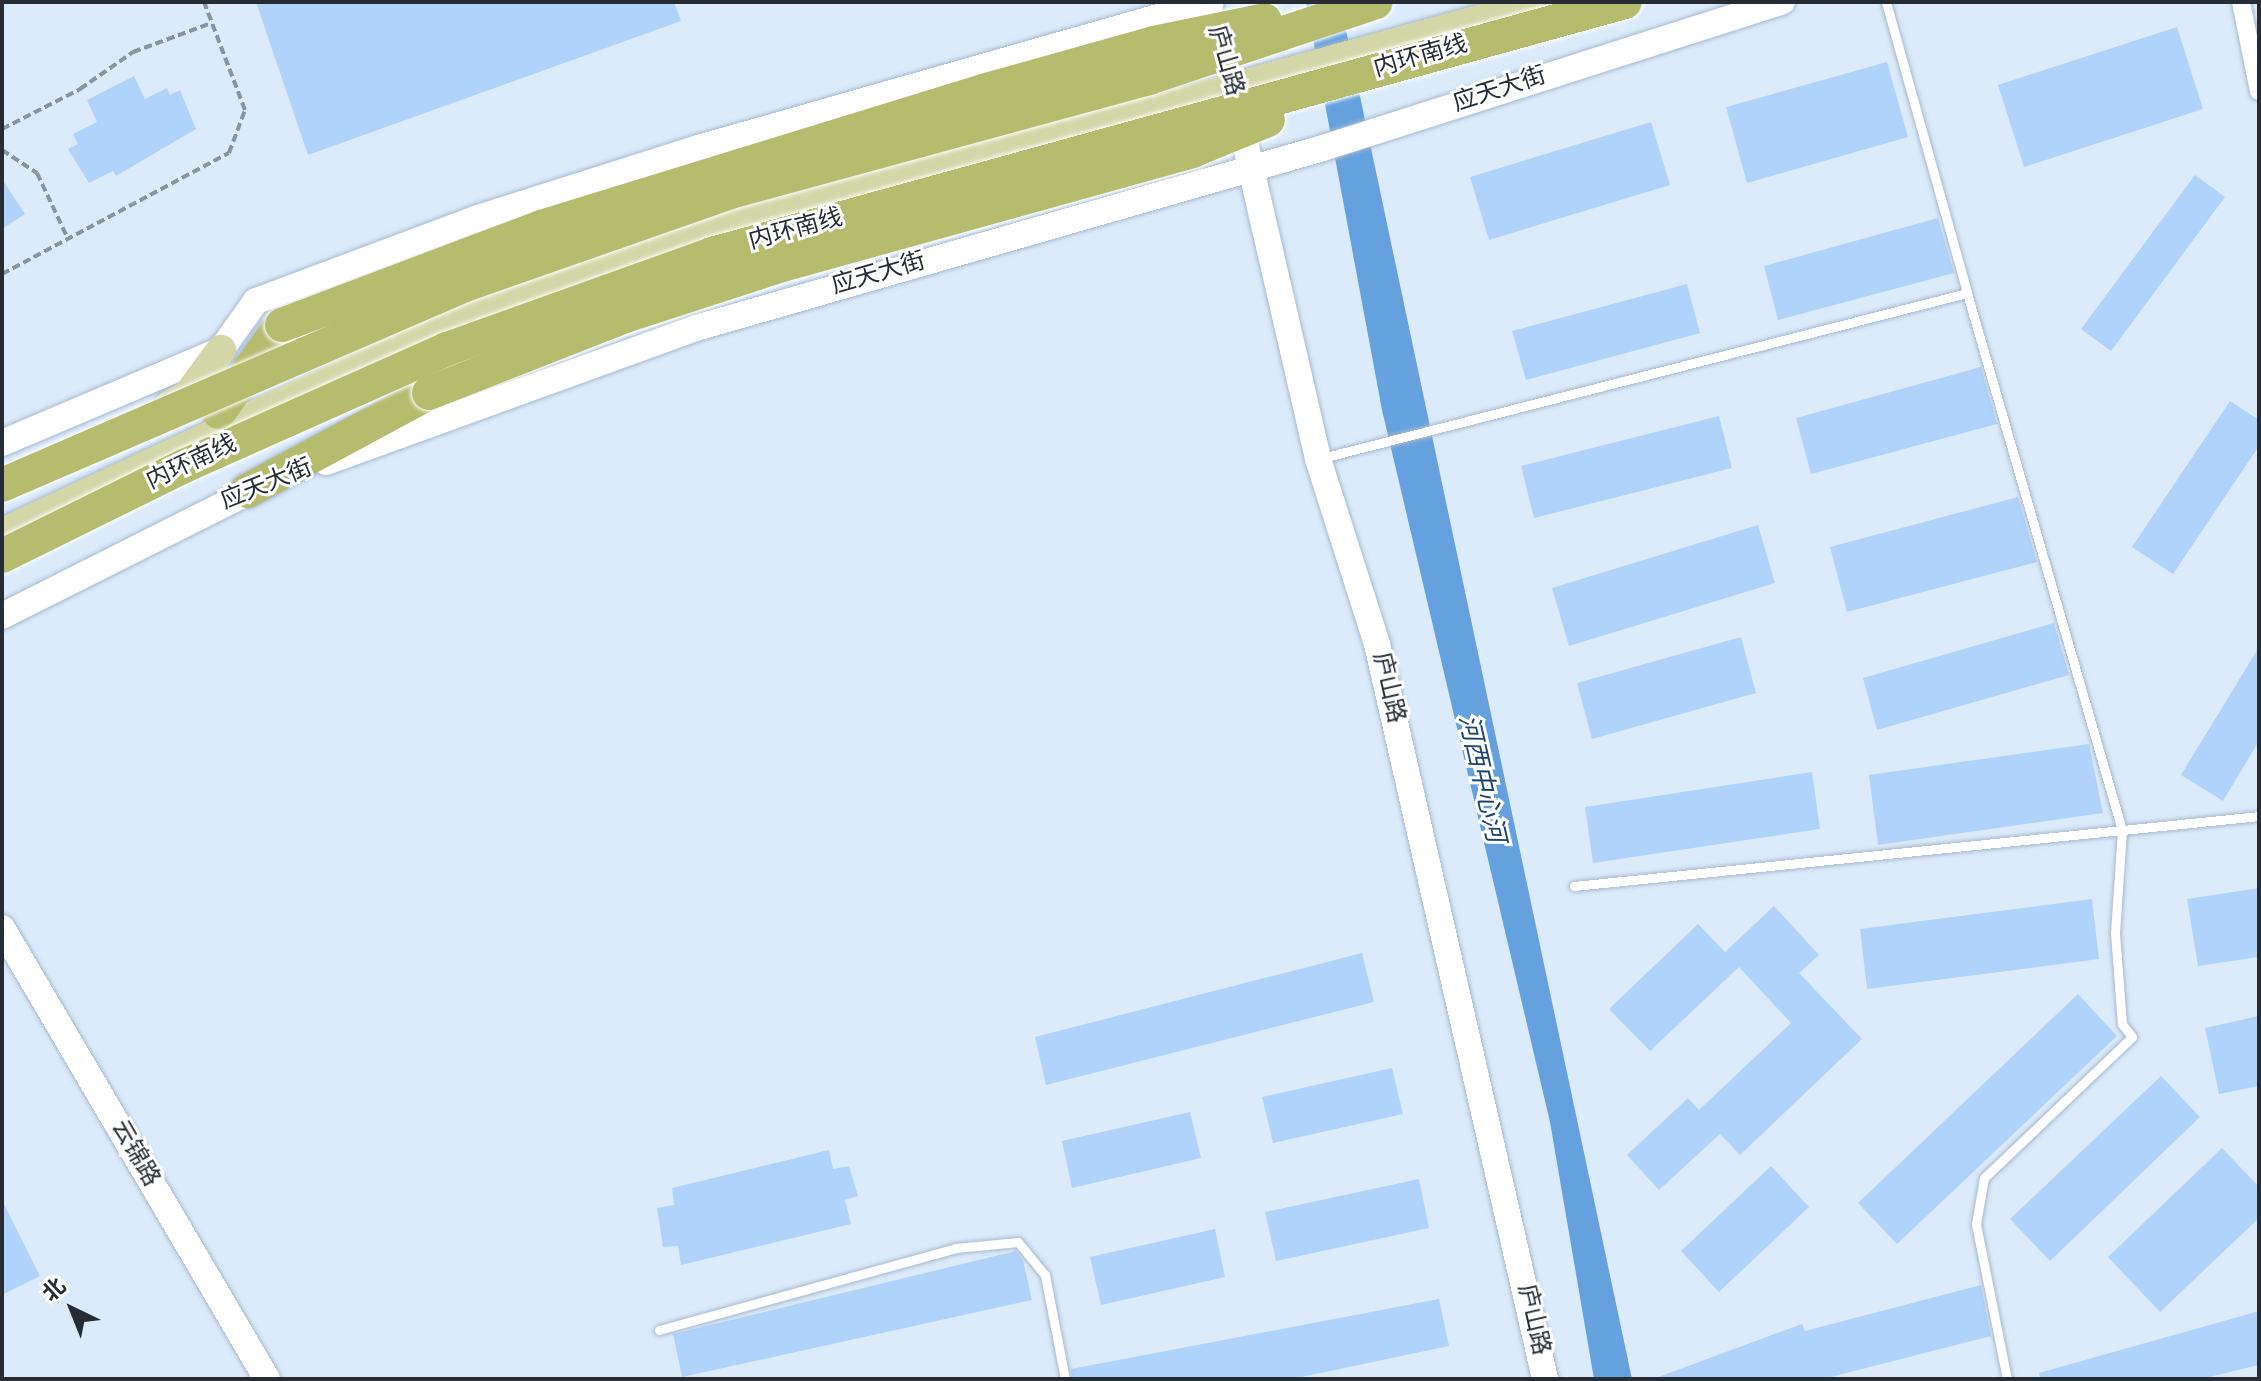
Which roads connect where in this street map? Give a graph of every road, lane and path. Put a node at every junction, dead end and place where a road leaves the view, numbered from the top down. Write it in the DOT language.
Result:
graph roads {
  1 [pos="204,2"];
  2 [pos="1209,2"];
  3 [pos="1347,2"];
  4 [pos="1376,2"];
  5 [pos="1476,2"];
  6 [pos="1544,2"];
  7 [pos="1625,2"];
  8 [pos="1782,2"];
  9 [pos="1886,2"];
  10 [pos="2241,2"];
  11 [pos="212,23"];
  12 [pos="1437,53"];
  13 [pos="1230,79"];
  14 [pos="2259,91"];
  15 [pos="2,129"];
  16 [pos="2,150"];
  17 [pos="1251,168"];
  18 [pos="68,239"];
  19 [pos="2,274"];
  20 [pos="1967,293"];
  21 [pos="221,350"];
  22 [pos="219,412"];
  23 [pos="2,443"];
  24 [pos="1328,456"];
  25 [pos="2,485"];
  26 [pos="247,491"];
  27 [pos="2,497"];
  28 [pos="2,513"];
  29 [pos="2,533"];
  30 [pos="2,556"];
  31 [pos="2,616"];
  32 [pos="2259,816"];
  33 [pos="2122,830"];
  34 [pos="1574,886"];
  35 [pos="2,928"];
  36 [pos="659,1330"];
  37 [pos="267,1379"];
  38 [pos="1065,1379"];
  39 [pos="1545,1379"];
  40 [pos="2007,1379"];
  1 -- 11 [label="path"];
  2 -- 13 [label="street, 庐山路"];
  2 -- 21 [label="street"];
  3 -- 22 [label="highway, bridge"];
  4 -- 25 [label="highway, bridge"];
  5 -- 13 [label="main road"];
  6 -- 13 [label="main road"];
  7 -- 12 [label="highway, 内环南线, bridge"];
  8 -- 17 [label="street, 应天大街"];
  9 -- 20 [label="lane"];
  10 -- 14 [label="street"];
  11 -- 15 [label="path"];
  11 -- 18 [label="path"];
  12 -- 26 [label="highway, bridge"];
  12 -- 30 [label="highway, 内环南线, bridge"];
  13 -- 17 [label="street, 庐山路"];
  13 -- 22 [label="main road"];
  13 -- 29 [label="main road"];
  16 -- 18 [label="path"];
  17 -- 24 [label="street, 庐山路"];
  17 -- 26 [label="street, 应天大街"];
  18 -- 19 [label="path"];
  20 -- 24 [label="lane"];
  20 -- 33 [label="lane"];
  21 -- 23 [label="street"];
  21 -- 27 [label="main road"];
  22 -- 28 [label="main road"];
  24 -- 39 [label="street, 庐山路"];
  26 -- 31 [label="street, 应天大街"];
  32 -- 33 [label="lane"];
  33 -- 34 [label="lane"];
  33 -- 40 [label="lane"];
  35 -- 37 [label="street, 云锦路"];
  36 -- 38 [label="lane"];
}
